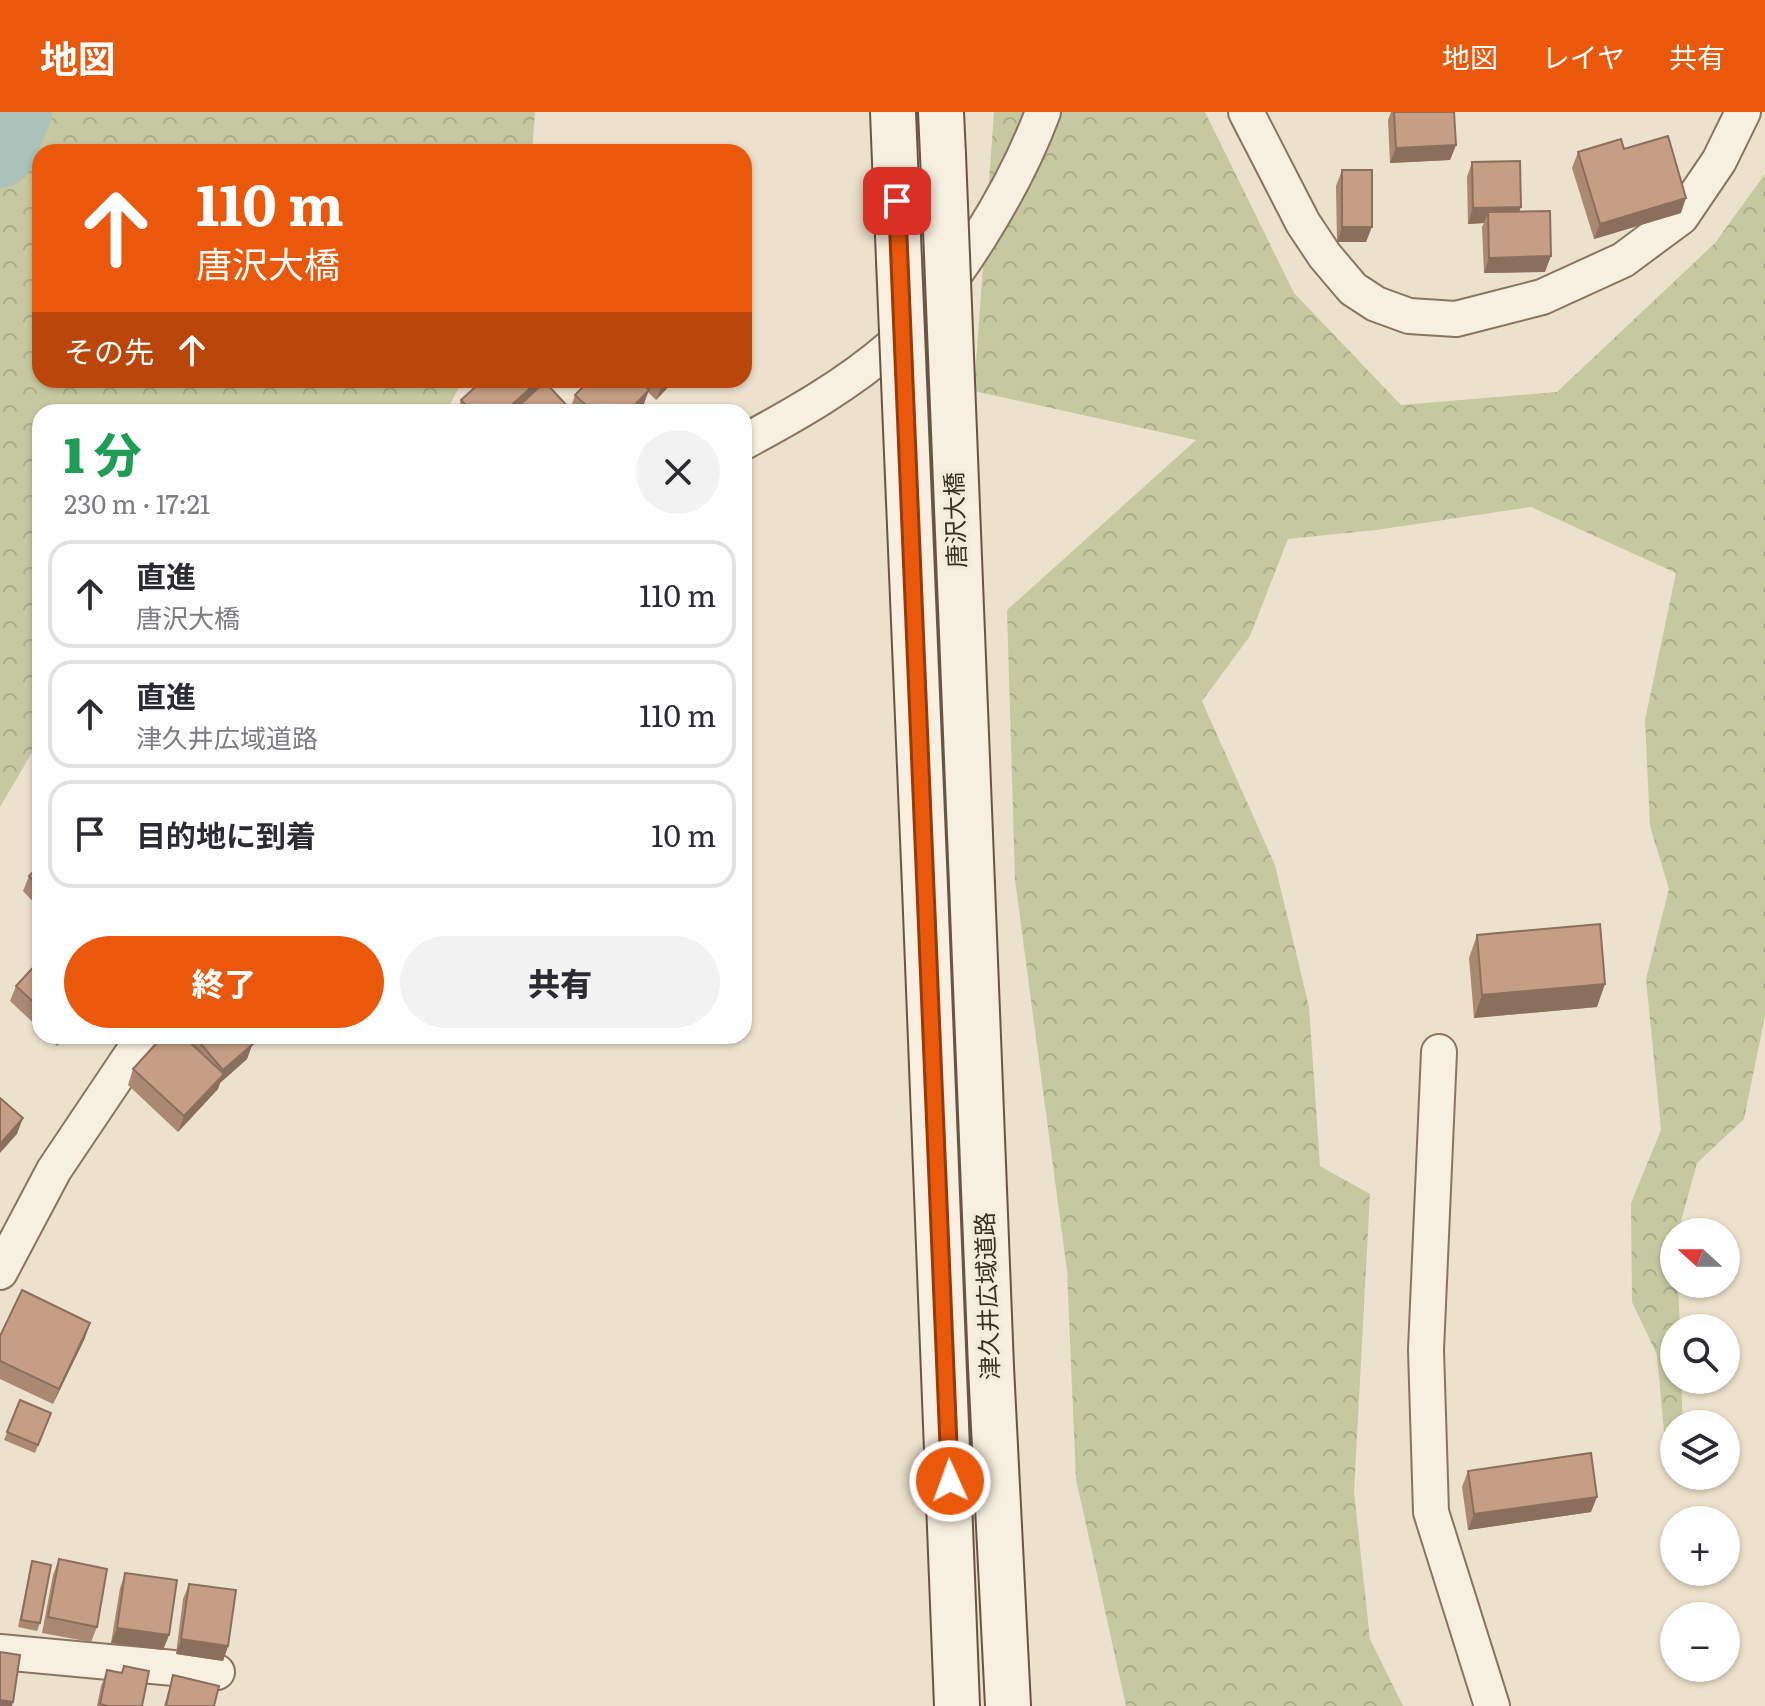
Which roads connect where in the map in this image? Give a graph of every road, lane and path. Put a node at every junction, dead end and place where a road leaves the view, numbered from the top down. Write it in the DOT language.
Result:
graph roads {
  1 [pos="893,112"];
  2 [pos="941,112"];
  3 [pos="1043,112"];
  4 [pos="1246,112"];
  5 [pos="1743,112"];
  6 [pos="752,438"];
  7 [pos="972,885"];
  8 [pos="925,887"];
  9 [pos="139,1044"];
  10 [pos="1439,1052"];
  11 [pos="0,1272"];
  12 [pos="0,1652"];
  13 [pos="217,1672"];
  14 [pos="957,1706"];
  15 [pos="1008,1706"];
  16 [pos="1492,1706"];
  1 -- 8 [label="main road, 唐沢大橋, bridge"];
  2 -- 7 [label="main road, 唐沢大橋, bridge"];
  3 -- 6 [label="street"];
  4 -- 5 [label="street"];
  7 -- 15 [label="main road, 津久井広域道路"];
  8 -- 14 [label="main road, 津久井広域道路"];
  9 -- 11 [label="street"];
  10 -- 16 [label="street"];
  12 -- 13 [label="street"];
}
